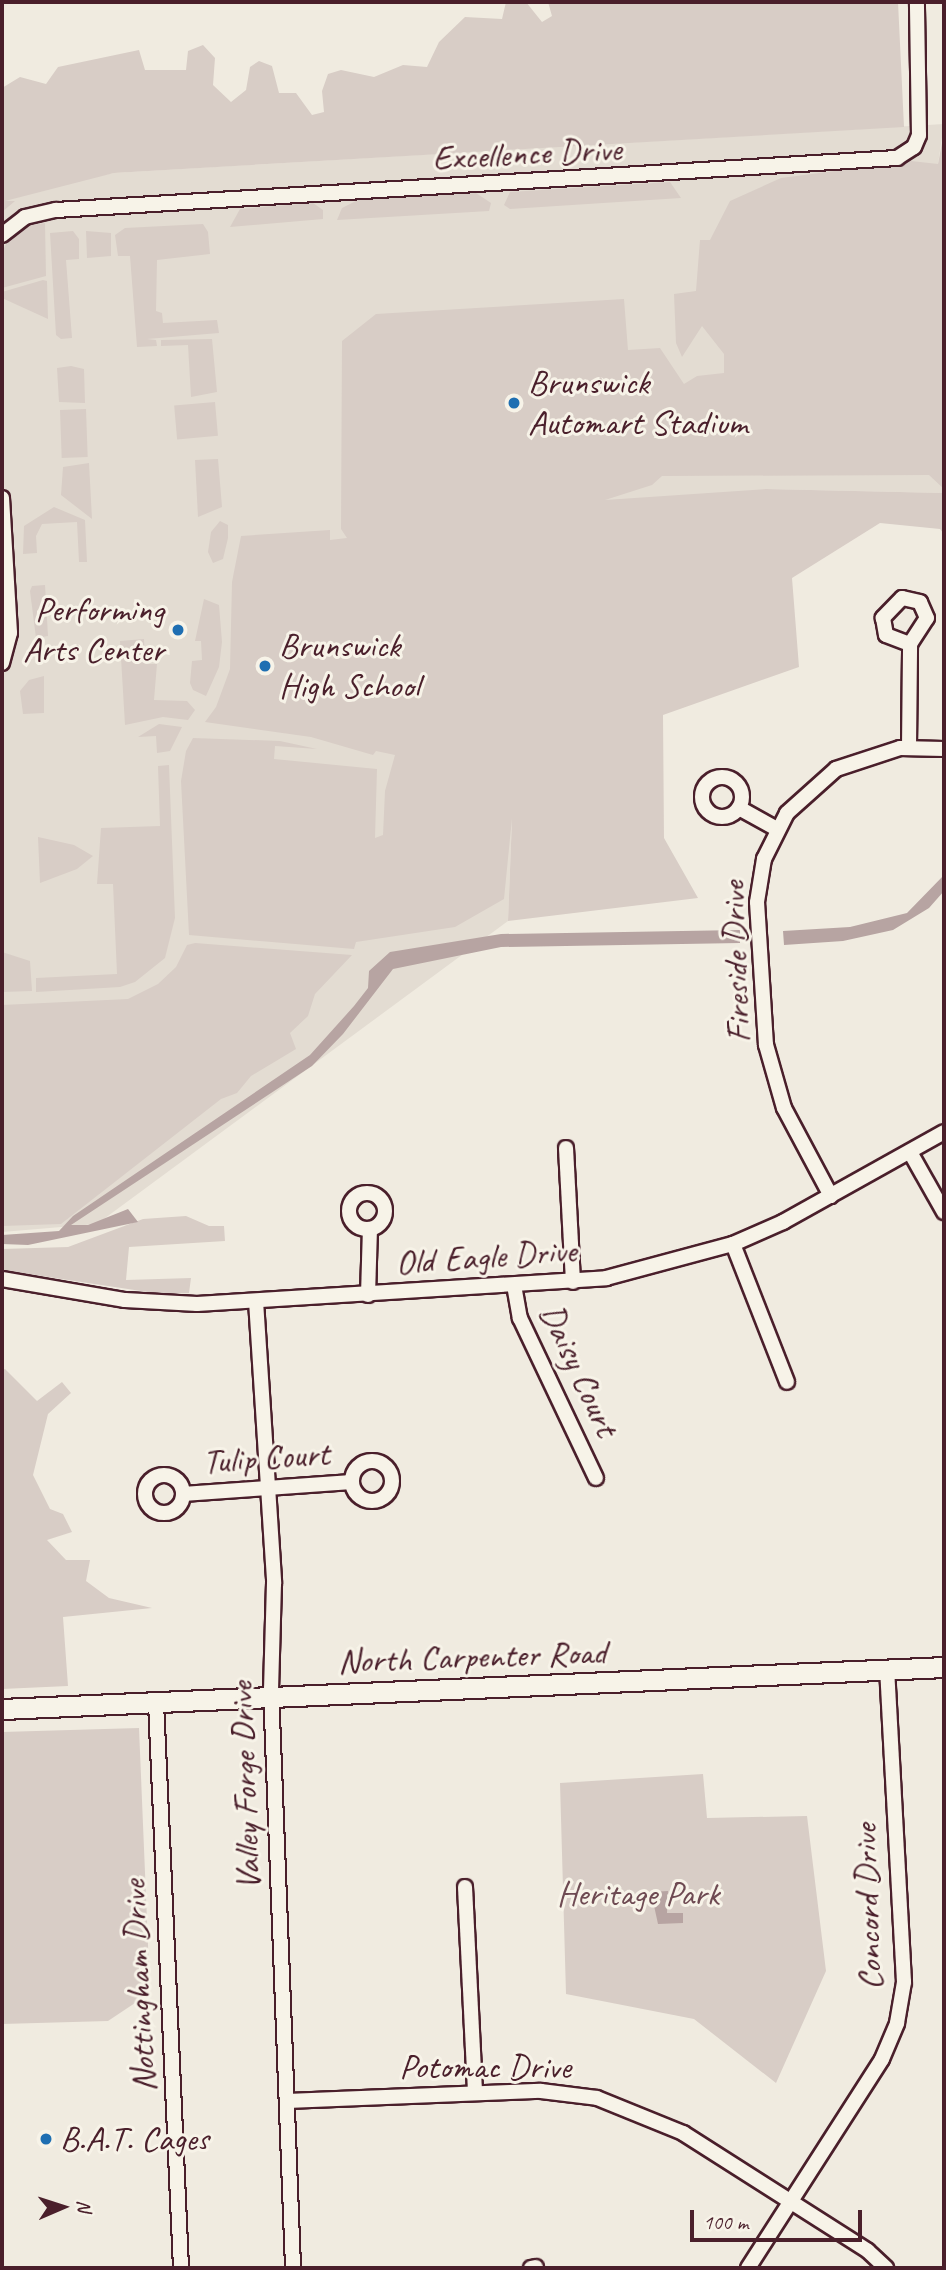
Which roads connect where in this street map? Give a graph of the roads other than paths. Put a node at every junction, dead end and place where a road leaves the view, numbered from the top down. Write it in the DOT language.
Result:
graph roads {
  1 [pos="917,2"];
  2 [pos="2,235"];
  3 [pos="2,498"];
  4 [pos="910,644"];
  5 [pos="2,663"];
  6 [pos="909,747"];
  7 [pos="944,749"];
  8 [pos="739,808"];
  9 [pos="777,829"];
  10 [pos="944,1132"];
  11 [pos="566,1148"];
  12 [pos="910,1152"];
  13 [pos="831,1196"];
  14 [pos="944,1212"];
  15 [pos="370,1229"];
  16 [pos="733,1244"];
  17 [pos="2,1279"];
  18 [pos="573,1282"];
  19 [pos="514,1286"];
  20 [pos="368,1295"];
  21 [pos="256,1301"];
  22 [pos="787,1382"];
  23 [pos="596,1478"];
  24 [pos="352,1482"];
  25 [pos="267,1488"];
  26 [pos="183,1494"];
  27 [pos="944,1667"];
  28 [pos="887,1669"];
  29 [pos="272,1698"];
  30 [pos="156,1702"];
  31 [pos="2,1709"];
  32 [pos="466,1887"];
  33 [pos="475,2093"];
  34 [pos="287,2101"];
  35 [pos="789,2202"];
  36 [pos="181,2268"];
  37 [pos="293,2268"];
  38 [pos="748,2268"];
  39 [pos="886,2268"];
  1 -- 2 [label="street, Excellence Drive"];
  3 -- 5 [label="street"];
  4 -- 6 [label="street"];
  6 -- 7 [label="street, Fireside Drive"];
  6 -- 9 [label="street, Fireside Drive"];
  8 -- 9 [label="street"];
  9 -- 13 [label="street, Fireside Drive"];
  10 -- 12 [label="street, Old Eagle Drive"];
  11 -- 18 [label="street"];
  12 -- 13 [label="street, Old Eagle Drive"];
  12 -- 14 [label="street"];
  13 -- 16 [label="street, Old Eagle Drive"];
  15 -- 20 [label="street"];
  16 -- 18 [label="street, Old Eagle Drive"];
  16 -- 22 [label="street"];
  17 -- 21 [label="street, Old Eagle Drive"];
  18 -- 19 [label="street, Old Eagle Drive"];
  19 -- 20 [label="street, Old Eagle Drive"];
  19 -- 23 [label="street, Daisy Court"];
  20 -- 21 [label="street, Old Eagle Drive"];
  21 -- 25 [label="street, Valley Forge Drive"];
  24 -- 25 [label="street, Tulip Court"];
  25 -- 26 [label="street, Tulip Court"];
  25 -- 29 [label="street, Valley Forge Drive"];
  27 -- 28 [label="street, North Carpenter Road"];
  28 -- 29 [label="street, North Carpenter Road"];
  28 -- 35 [label="street, Concord Drive"];
  29 -- 30 [label="street, North Carpenter Road"];
  29 -- 34 [label="street, Valley Forge Drive"];
  30 -- 31 [label="street, North Carpenter Road"];
  30 -- 36 [label="street, Nottingham Drive"];
  32 -- 33 [label="street"];
  33 -- 34 [label="street, Potomac Drive"];
  33 -- 35 [label="street, Potomac Drive"];
  34 -- 37 [label="street, Valley Forge Drive"];
  35 -- 38 [label="street, Concord Drive"];
  35 -- 39 [label="street, Potomac Drive"];
}
